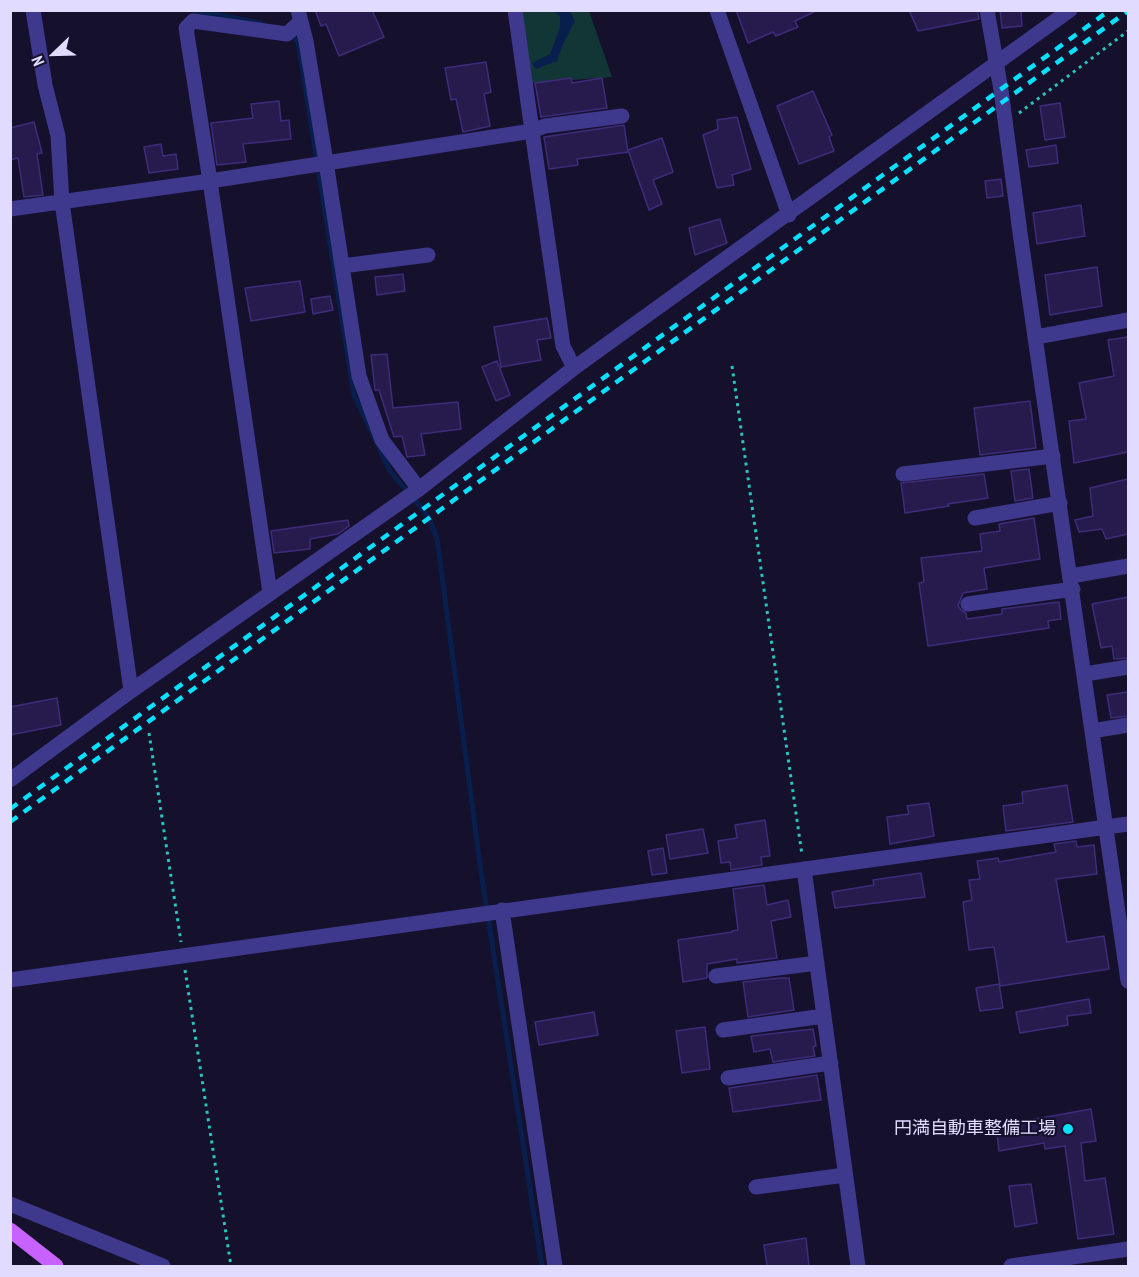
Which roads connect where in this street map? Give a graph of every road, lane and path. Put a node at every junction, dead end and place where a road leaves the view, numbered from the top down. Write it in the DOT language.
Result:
graph roads {
  1 [pos="33,10"];
  2 [pos="515,10"];
  3 [pos="717,10"];
  4 [pos="987,10"];
  5 [pos="1070,10"];
  6 [pos="300,16"];
  7 [pos="1128,31"];
  8 [pos="995,64"];
  9 [pos="622,116"];
  10 [pos="1005,123"];
  11 [pos="532,131"];
  12 [pos="326,162"];
  13 [pos="210,181"];
  14 [pos="62,202"];
  15 [pos="10,209"];
  16 [pos="789,215"];
  17 [pos="428,255"];
  18 [pos="342,266"];
  19 [pos="1128,320"];
  20 [pos="1036,337"];
  21 [pos="732,366"];
  22 [pos="574,368"];
  23 [pos="1053,456"];
  24 [pos="903,474"];
  25 [pos="419,489"];
  26 [pos="1060,503"];
  27 [pos="975,518"];
  28 [pos="1128,566"];
  29 [pos="1072,582"];
  30 [pos="270,593"];
  31 [pos="968,604"];
  32 [pos="1128,667"];
  33 [pos="1084,674"];
  34 [pos="131,691"];
  35 [pos="1128,725"];
  36 [pos="1092,731"];
  37 [pos="149,734"];
  38 [pos="10,780"];
  39 [pos="1128,824"];
  40 [pos="1106,827"];
  41 [pos="804,869"];
  42 [pos="1121,883"];
  43 [pos="502,910"];
  44 [pos="183,956"];
  45 [pos="817,963"];
  46 [pos="716,976"];
  47 [pos="1128,976"];
  48 [pos="10,980"];
  49 [pos="824,1016"];
  50 [pos="723,1030"];
  51 [pos="831,1063"];
  52 [pos="728,1078"];
  53 [pos="846,1175"];
  54 [pos="756,1187"];
  55 [pos="10,1204"];
  56 [pos="10,1230"];
  57 [pos="1128,1250"];
  58 [pos="56,1266"];
  59 [pos="163,1266"];
  60 [pos="231,1266"];
  61 [pos="555,1266"];
  62 [pos="858,1266"];
  63 [pos="1011,1266"];
  1 -- 14 [label="street"];
  2 -- 11 [label="street"];
  3 -- 16 [label="street"];
  4 -- 8 [label="street"];
  5 -- 8 [label="street"];
  6 -- 12 [label="street"];
  6 -- 13 [label="street"];
  7 -- 10 [label="path"];
  8 -- 10 [label="street"];
  8 -- 16 [label="street"];
  9 -- 11 [label="street"];
  10 -- 20 [label="street"];
  11 -- 12 [label="street"];
  11 -- 22 [label="street"];
  12 -- 13 [label="street"];
  12 -- 18 [label="street"];
  13 -- 14 [label="street"];
  13 -- 30 [label="street"];
  14 -- 15 [label="street"];
  14 -- 34 [label="street"];
  16 -- 22 [label="street"];
  17 -- 18 [label="street"];
  18 -- 25 [label="street"];
  19 -- 20 [label="street"];
  20 -- 23 [label="street"];
  21 -- 41 [label="path"];
  22 -- 25 [label="street"];
  23 -- 24 [label="street"];
  23 -- 26 [label="street"];
  25 -- 30 [label="street"];
  26 -- 27 [label="street"];
  26 -- 29 [label="street"];
  28 -- 29 [label="street"];
  29 -- 31 [label="street"];
  29 -- 33 [label="street"];
  30 -- 34 [label="street"];
  32 -- 33 [label="street"];
  33 -- 36 [label="street"];
  34 -- 38 [label="street"];
  35 -- 36 [label="street"];
  36 -- 40 [label="street"];
  37 -- 44 [label="path"];
  39 -- 40 [label="street"];
  40 -- 41 [label="street"];
  40 -- 42 [label="street"];
  41 -- 43 [label="street"];
  41 -- 45 [label="street"];
  42 -- 47 [label="street"];
  43 -- 44 [label="street"];
  43 -- 61 [label="street"];
  44 -- 48 [label="street"];
  44 -- 60 [label="path"];
  45 -- 46 [label="street"];
  45 -- 49 [label="street"];
  49 -- 50 [label="street"];
  49 -- 51 [label="street"];
  51 -- 52 [label="street"];
  51 -- 53 [label="street"];
  53 -- 54 [label="street"];
  53 -- 62 [label="street"];
  55 -- 59 [label="street"];
  56 -- 58 [label="main road"];
  57 -- 63 [label="street"];
}
